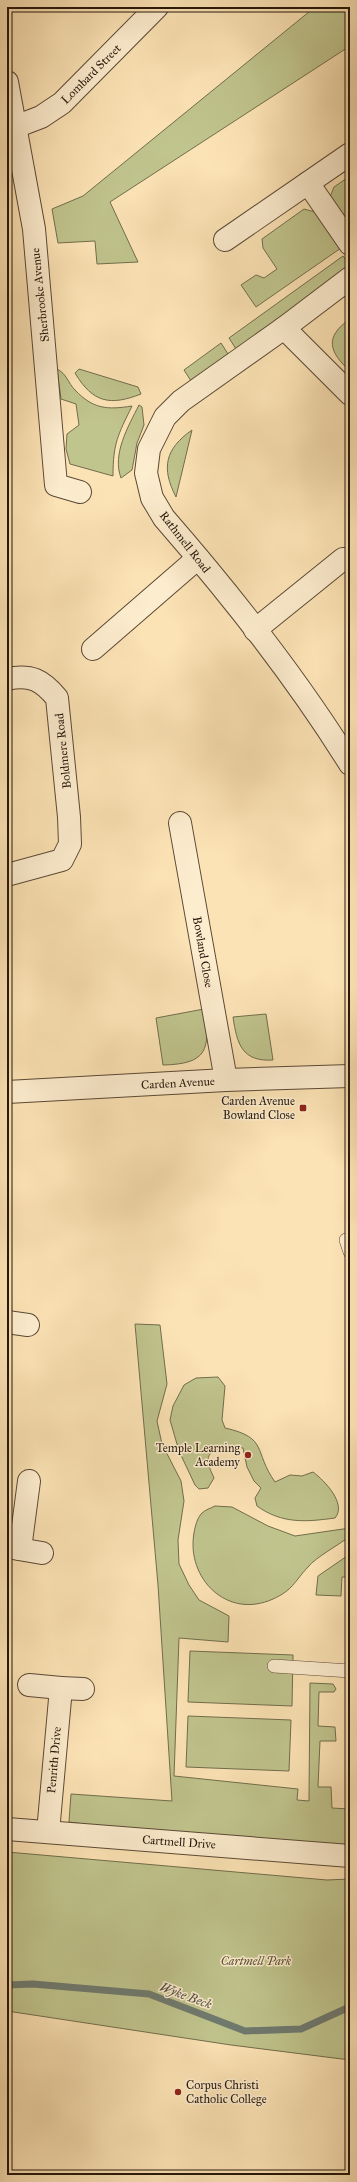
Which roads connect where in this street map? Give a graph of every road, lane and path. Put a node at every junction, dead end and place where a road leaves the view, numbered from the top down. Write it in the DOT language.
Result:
graph roads {
  1 [pos="157,7"];
  2 [pos="7,82"];
  3 [pos="11,129"];
  4 [pos="350,154"];
  5 [pos="308,183"];
  6 [pos="225,240"];
  7 [pos="350,244"];
  8 [pos="350,278"];
  9 [pos="284,328"];
  10 [pos="350,394"];
  11 [pos="80,492"];
  12 [pos="198,558"];
  13 [pos="343,559"];
  14 [pos="255,630"];
  15 [pos="92,649"];
  16 [pos="7,679"];
  17 [pos="350,764"];
  18 [pos="180,823"];
  19 [pos="7,875"];
  20 [pos="350,1076"];
  21 [pos="226,1080"];
  22 [pos="7,1092"];
  23 [pos="29,1481"];
  24 [pos="14,1548"];
  25 [pos="42,1553"];
  26 [pos="274,1666"];
  27 [pos="350,1671"];
  28 [pos="29,1685"];
  29 [pos="61,1688"];
  30 [pos="83,1689"];
  31 [pos="7,1829"];
  32 [pos="48,1832"];
  33 [pos="350,1856"];
  1 -- 3 [label="street, Lombard Street"];
  2 -- 3 [label="street, Sherbrooke Avenue"];
  3 -- 11 [label="street, Sherbrooke Avenue"];
  4 -- 5 [label="street"];
  5 -- 6 [label="street"];
  5 -- 7 [label="street"];
  8 -- 9 [label="street, Rathmell Road"];
  9 -- 10 [label="street"];
  9 -- 12 [label="street, Rathmell Road"];
  12 -- 14 [label="street, Rathmell Road"];
  12 -- 15 [label="street"];
  13 -- 14 [label="street"];
  14 -- 17 [label="street, Rathmell Road"];
  16 -- 19 [label="street, Boldmere Road"];
  18 -- 21 [label="street, Bowland Close"];
  20 -- 21 [label="street, Carden Avenue"];
  21 -- 22 [label="street, Carden Avenue"];
  23 -- 24 [label="street"];
  24 -- 25 [label="street"];
  26 -- 27 [label="lane"];
  28 -- 29 [label="street"];
  29 -- 30 [label="street"];
  29 -- 32 [label="street, Penrith Drive"];
  31 -- 32 [label="street, Cartmell Drive"];
  32 -- 33 [label="street, Cartmell Drive"];
}
